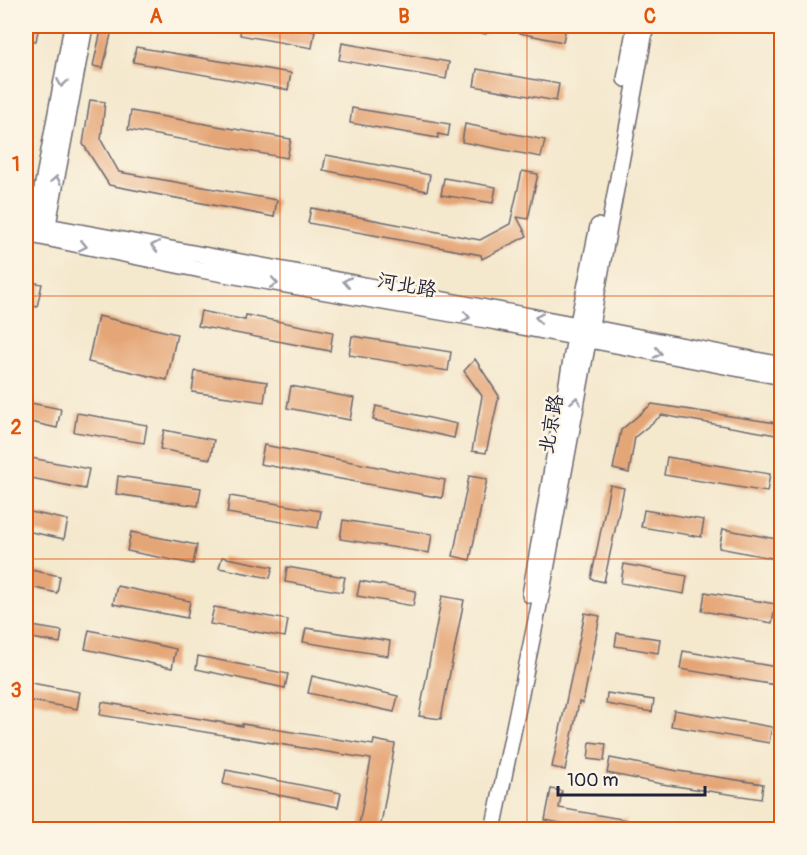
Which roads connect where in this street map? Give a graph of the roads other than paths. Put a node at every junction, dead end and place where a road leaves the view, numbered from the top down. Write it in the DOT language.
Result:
graph roads {
  1 [pos="72,26"];
  2 [pos="85,26"];
  3 [pos="635,26"];
  4 [pos="646,26"];
  5 [pos="36,230"];
  6 [pos="583,332"];
  7 [pos="782,365"];
  8 [pos="782,377"];
  9 [pos="483,830"];
  10 [pos="493,830"];
  1 -- 5 [label="street, one-way"];
  5 -- 2 [label="street, one-way"];
  3 -- 6 [label="street, 北京路"];
  4 -- 6 [label="street, 北京路"];
  5 -- 6 [label="street, 河北路"];
  6 -- 7 [label="street, 河北路"];
  6 -- 8 [label="street, 河北路, one-way"];
  6 -- 9 [label="street, 北京路"];
  10 -- 6 [label="street, 北京路, one-way"];
}
